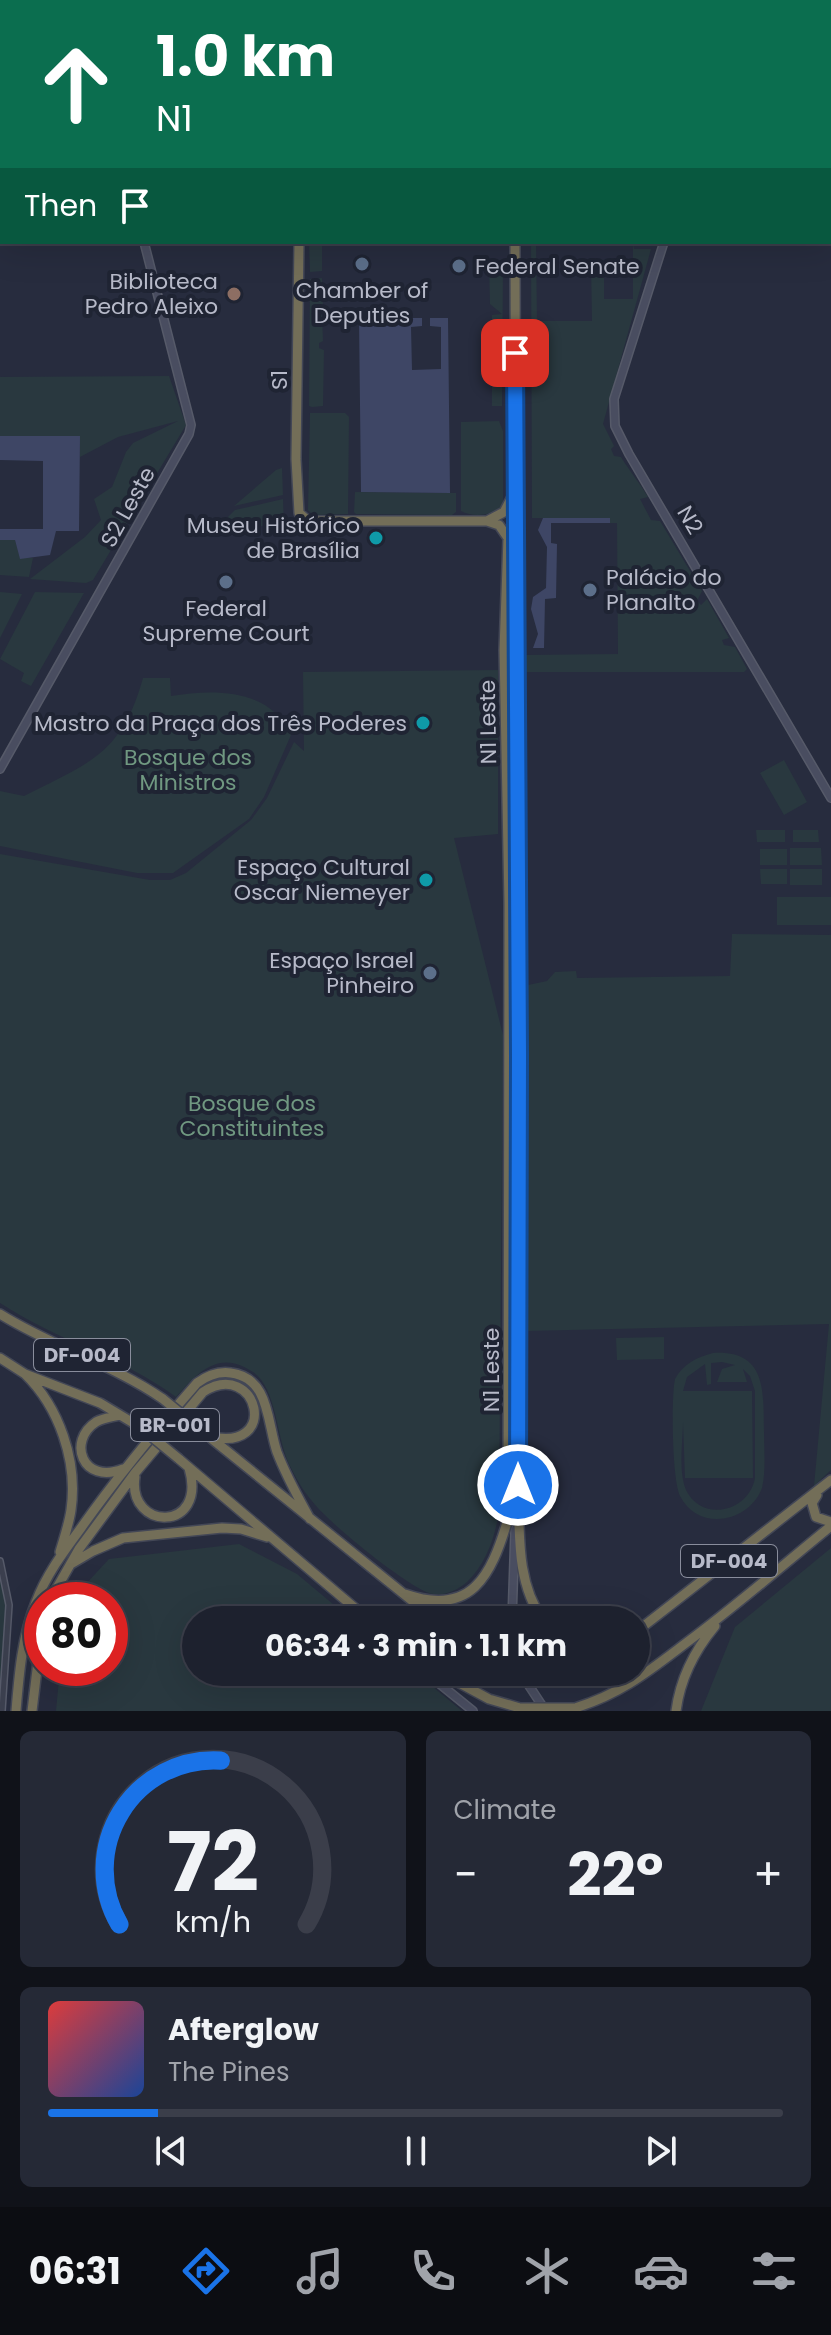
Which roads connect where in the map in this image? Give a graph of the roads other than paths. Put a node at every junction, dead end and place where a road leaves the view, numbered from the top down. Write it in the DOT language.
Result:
graph roads {
  1 [pos="145,244"];
  2 [pos="299,244"];
  3 [pos="515,244"];
  4 [pos="663,244"];
  5 [pos="516,489"];
  6 [pos="487,521"];
  7 [pos="0,769"];
  8 [pos="831,798"];
  9 [pos="0,1314"];
  10 [pos="2,1360"];
  11 [pos="25,1374"];
  12 [pos="120,1415"];
  13 [pos="207,1435"];
  14 [pos="189,1468"];
  15 [pos="123,1469"];
  16 [pos="135,1473"];
  17 [pos="831,1480"];
  18 [pos="514,1484"];
  19 [pos="821,1489"];
  20 [pos="310,1519"];
  21 [pos="831,1524"];
  22 [pos="280,1543"];
  23 [pos="58,1560"];
  24 [pos="0,1561"];
  25 [pos="68,1566"];
  26 [pos="60,1582"];
  27 [pos="405,1594"];
  28 [pos="353,1606"];
  29 [pos="419,1606"];
  30 [pos="512,1606"];
  31 [pos="536,1606"];
  32 [pos="724,1614"];
  33 [pos="650,1621"];
  34 [pos="650,1670"];
  35 [pos="35,1686"];
  36 [pos="442,1686"];
  37 [pos="465,1686"];
  38 [pos="529,1686"];
  39 [pos="628,1686"];
  40 [pos="2,1711"];
  41 [pos="16,1711"];
  42 [pos="32,1711"];
  43 [pos="473,1711"];
  44 [pos="546,1711"];
  45 [pos="676,1711"];
  1 -- 7 [label="main road, S2 Leste"];
  2 -- 6 [label="highway, S1"];
  3 -- 5 [label="highway, N1 Leste"];
  4 -- 8 [label="main road, N2"];
  5 -- 6 [label="highway"];
  5 -- 18 [label="highway, N1 Leste"];
  6 -- 18 [label="highway, N1 Leste"];
  9 -- 13 [label="highway, DF-004, bridge"];
  10 -- 11 [label="highway, DF-004"];
  11 -- 12 [label="highway, DF-004"];
  11 -- 23 [label="highway, BR-001"];
  12 -- 14 [label="highway, DF-004, bridge"];
  12 -- 15 [label="highway, BR-001"];
  13 -- 16 [label="highway, BR-001"];
  13 -- 20 [label="highway, DF-004"];
  14 -- 16 [label="highway, BR-001"];
  14 -- 22 [label="highway, DF-004"];
  15 -- 20 [label="highway, BR-001"];
  15 -- 23 [label="highway, BR-001"];
  16 -- 25 [label="highway, BR-001"];
  17 -- 19 [label="highway, DF-004"];
  18 -- 27 [label="highway"];
  18 -- 30 [label="main road, N1 Leste"];
  18 -- 31 [label="highway"];
  19 -- 21 [label="highway"];
  19 -- 33 [label="highway, DF-004"];
  20 -- 27 [label="highway, DF-004"];
  21 -- 32 [label="highway, DF-004"];
  22 -- 25 [label="highway"];
  22 -- 28 [label="highway, DF-004"];
  23 -- 41 [label="highway, BR-001"];
  24 -- 40 [label="street"];
  25 -- 26 [label="highway, BR-001"];
  27 -- 29 [label="highway, DF-004"];
  32 -- 34 [label="highway, DF-004, bridge"];
  32 -- 45 [label="highway"];
  35 -- 42 [label="highway"];
  36 -- 43 [label="main road"];
  37 -- 39 [label="highway, DF-004, bridge"];
  38 -- 44 [label="main road"];
}
